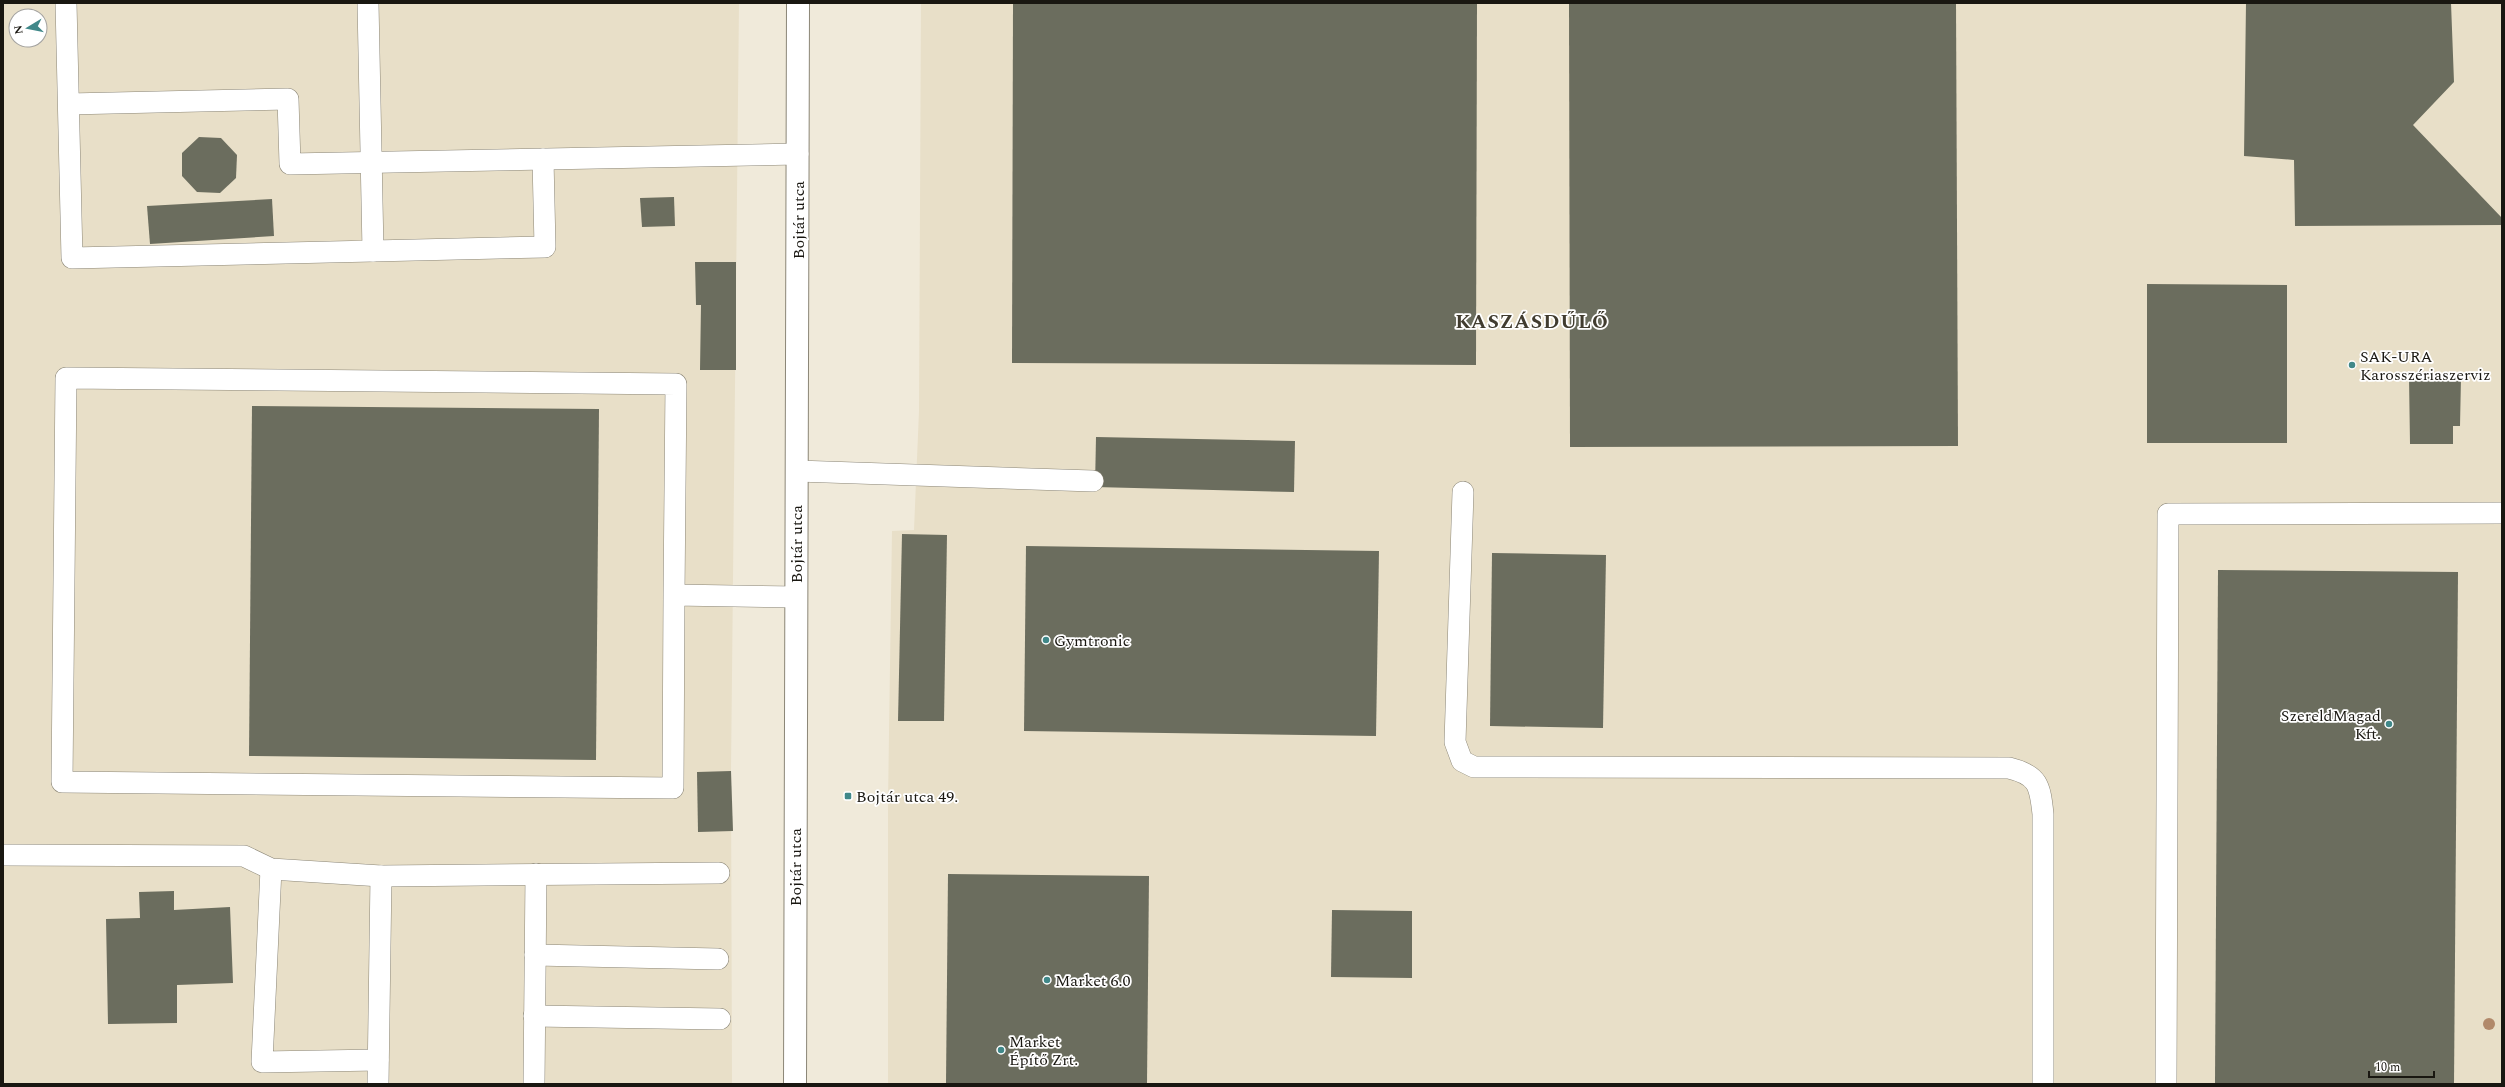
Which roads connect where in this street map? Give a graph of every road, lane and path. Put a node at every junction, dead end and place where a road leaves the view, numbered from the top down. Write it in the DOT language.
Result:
graph roads {
  1 [pos="66,3"];
  2 [pos="368,3"];
  3 [pos="798,3"];
  4 [pos="68,104"];
  5 [pos="798,154"];
  6 [pos="543,158"];
  7 [pos="371,162"];
  8 [pos="373,251"];
  9 [pos="797,471"];
  10 [pos="1092,481"];
  11 [pos="1463,492"];
  12 [pos="2502,513"];
  13 [pos="674,595"];
  14 [pos="796,597"];
  15 [pos="3,855"];
  16 [pos="271,869"];
  17 [pos="719,873"];
  18 [pos="536,874"];
  19 [pos="381,876"];
  20 [pos="535,956"];
  21 [pos="718,959"];
  22 [pos="534,1016"];
  23 [pos="720,1019"];
  24 [pos="378,1060"];
  25 [pos="378,1084"];
  26 [pos="534,1084"];
  27 [pos="795,1084"];
  28 [pos="2043,1084"];
  29 [pos="2166,1084"];
  1 -- 4 [label="lane"];
  2 -- 7 [label="lane"];
  3 -- 5 [label="street, Bojtár utca"];
  4 -- 7 [label="lane"];
  4 -- 8 [label="lane"];
  5 -- 6 [label="lane"];
  5 -- 9 [label="street, Bojtár utca"];
  6 -- 7 [label="lane"];
  6 -- 8 [label="lane"];
  7 -- 8 [label="lane"];
  9 -- 10 [label="lane"];
  9 -- 14 [label="street, Bojtár utca"];
  11 -- 28 [label="lane"];
  12 -- 29 [label="lane"];
  13 -- 13 [label="lane"];
  13 -- 14 [label="lane"];
  14 -- 27 [label="street, Bojtár utca"];
  15 -- 16 [label="lane"];
  16 -- 19 [label="lane"];
  16 -- 24 [label="lane"];
  17 -- 18 [label="lane"];
  18 -- 19 [label="lane"];
  18 -- 20 [label="lane"];
  19 -- 24 [label="lane"];
  20 -- 21 [label="lane"];
  20 -- 22 [label="lane"];
  22 -- 23 [label="lane"];
  22 -- 26 [label="lane"];
  24 -- 25 [label="lane"];
}
